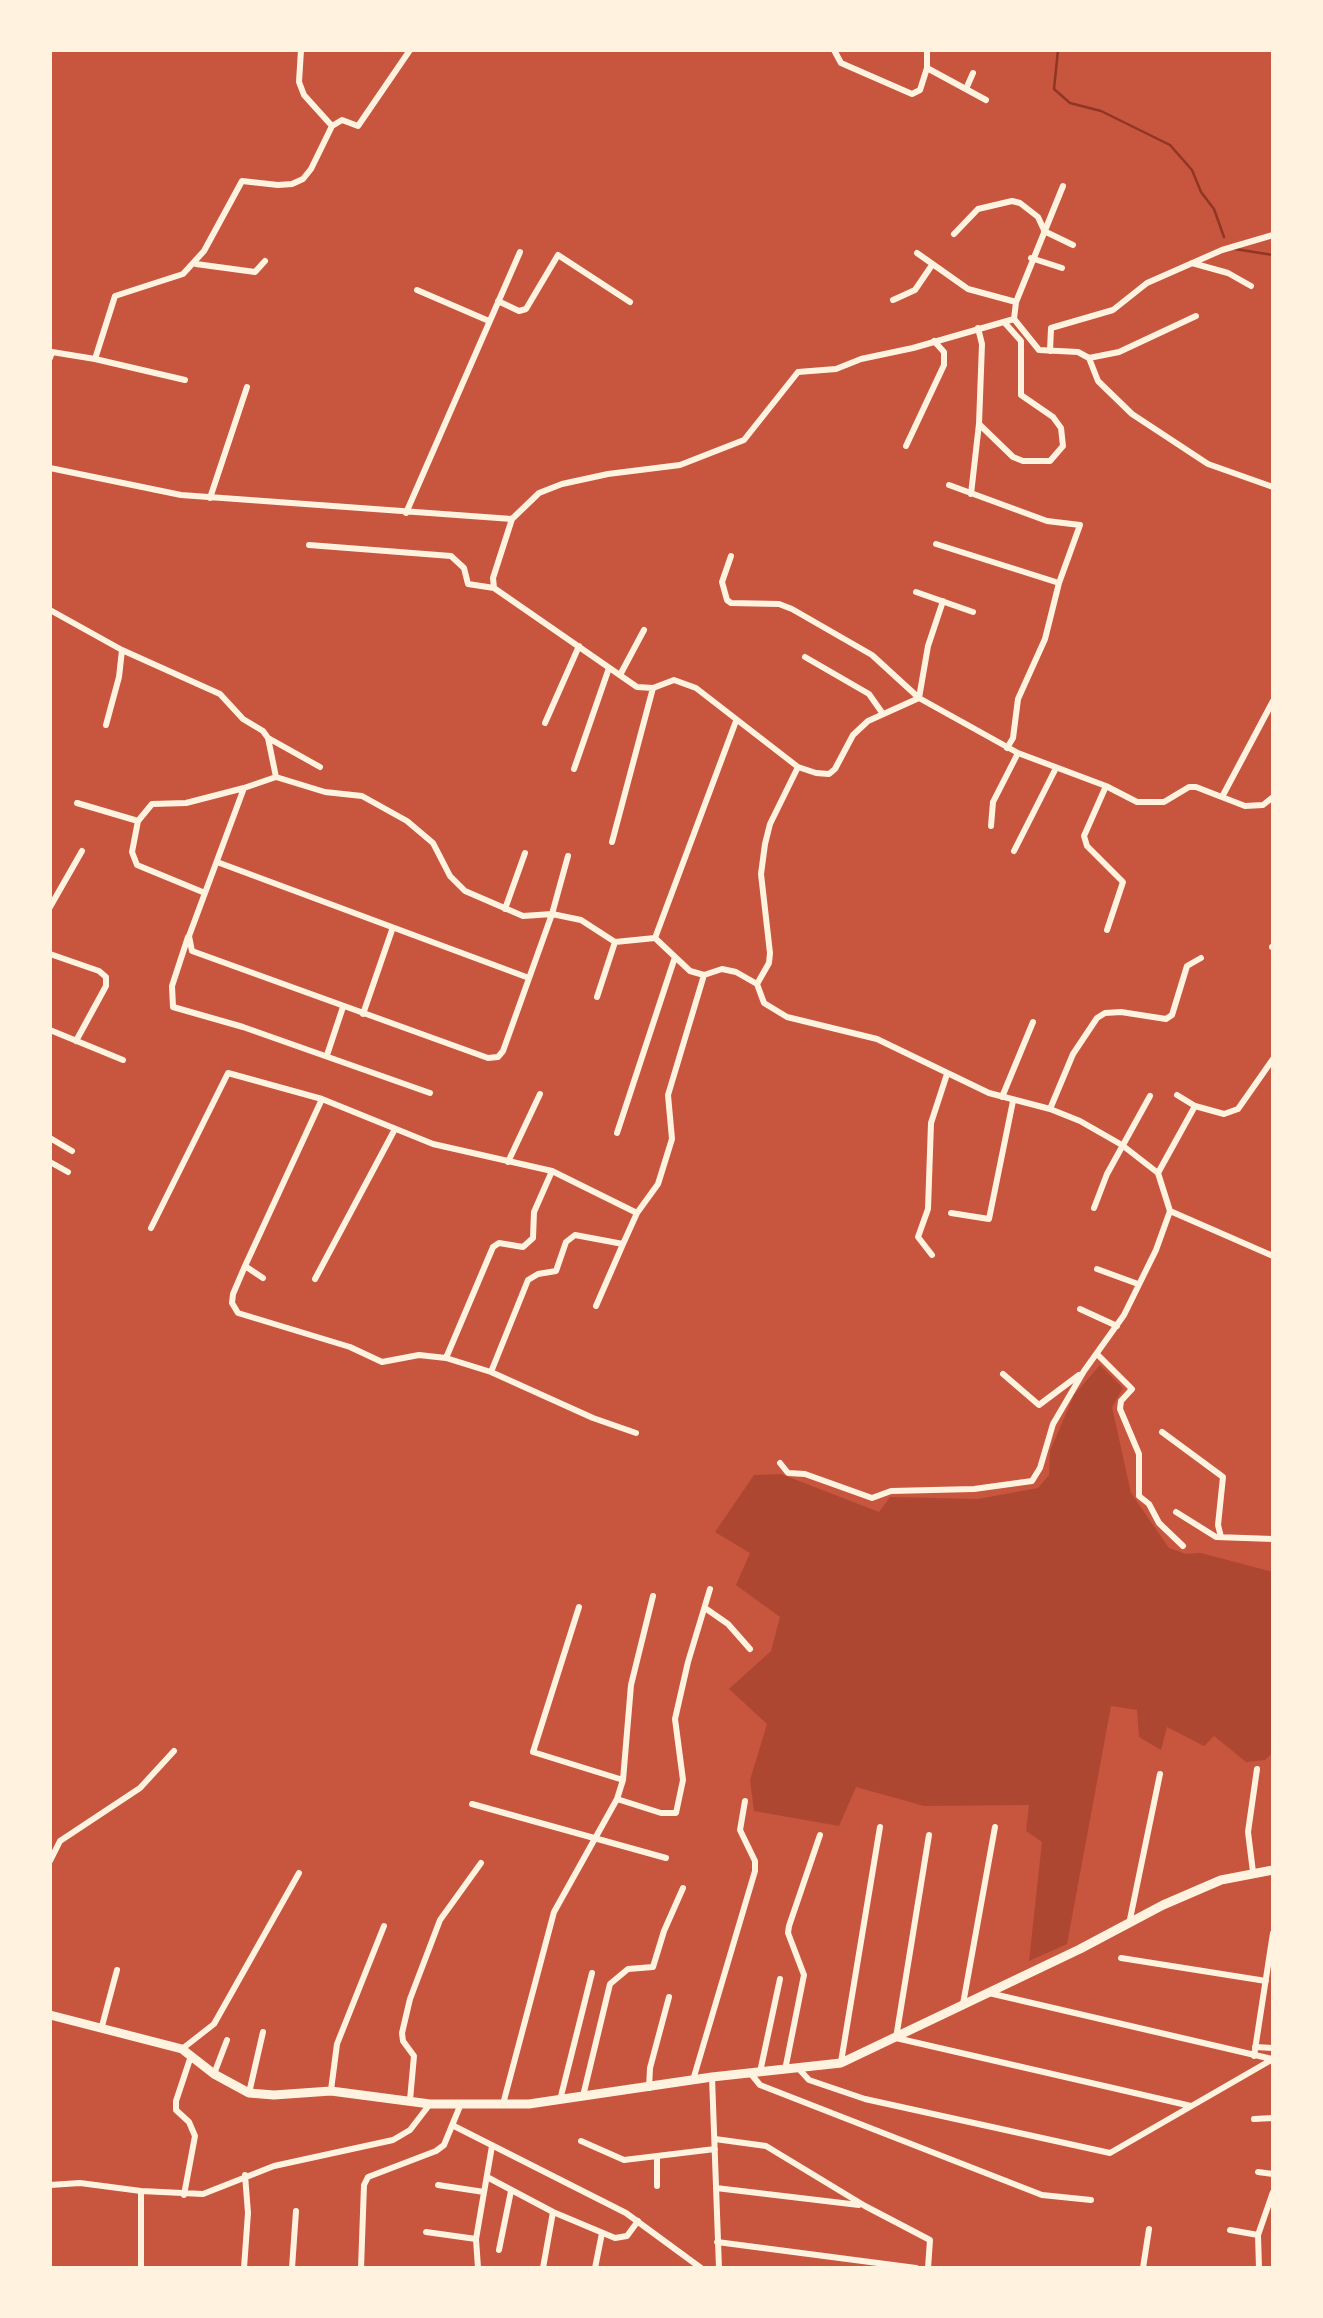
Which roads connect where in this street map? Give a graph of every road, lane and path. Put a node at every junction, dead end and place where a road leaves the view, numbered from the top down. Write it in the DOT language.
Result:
graph roads {
  1 [pos="302,50"];
  2 [pos="410,50"];
  3 [pos="834,50"];
  4 [pos="927,50"];
  5 [pos="927,68"];
  6 [pos="973,73"];
  7 [pos="966,89"];
  8 [pos="986,100"];
  9 [pos="332,126"];
  10 [pos="1062,186"];
  11 [pos="1044,231"];
  12 [pos="954,234"];
  13 [pos="1273,235"];
  14 [pos="1073,245"];
  15 [pos="520,252"];
  16 [pos="917,253"];
  17 [pos="1032,258"];
  18 [pos="265,262"];
  19 [pos="1191,263"];
  20 [pos="194,264"];
  21 [pos="932,265"];
  22 [pos="1062,268"];
  23 [pos="1251,286"];
  24 [pos="417,290"];
  25 [pos="893,300"];
  26 [pos="498,301"];
  27 [pos="630,302"];
  28 [pos="1016,302"];
  29 [pos="1196,316"];
  30 [pos="1014,318"];
  31 [pos="489,320"];
  32 [pos="1003,321"];
  33 [pos="978,328"];
  34 [pos="934,341"];
  35 [pos="1050,352"];
  36 [pos="51,354"];
  37 [pos="1089,358"];
  38 [pos="95,360"];
  39 [pos="185,380"];
  40 [pos="247,387"];
  41 [pos="979,424"];
  42 [pos="906,446"];
  43 [pos="50,468"];
  44 [pos="948,485"];
  45 [pos="1273,487"];
  46 [pos="971,494"];
  47 [pos="210,498"];
  48 [pos="406,513"];
  49 [pos="512,520"];
  50 [pos="936,544"];
  51 [pos="309,545"];
  52 [pos="732,556"];
  53 [pos="1059,583"];
  54 [pos="494,588"];
  55 [pos="916,592"];
  56 [pos="943,602"];
  57 [pos="50,610"];
  58 [pos="973,612"];
  59 [pos="644,630"];
  60 [pos="579,646"];
  61 [pos="122,650"];
  62 [pos="805,657"];
  63 [pos="610,668"];
  64 [pos="620,675"];
  65 [pos="653,688"];
  66 [pos="919,698"];
  67 [pos="1273,701"];
  68 [pos="883,714"];
  69 [pos="736,721"];
  70 [pos="545,724"];
  71 [pos="106,725"];
  72 [pos="268,738"];
  73 [pos="1007,748"];
  74 [pos="1018,753"];
  75 [pos="320,767"];
  76 [pos="798,767"];
  77 [pos="574,768"];
  78 [pos="1056,768"];
  79 [pos="276,777"];
  80 [pos="1106,786"];
  81 [pos="244,788"];
  82 [pos="1222,797"];
  83 [pos="1273,797"];
  84 [pos="77,803"];
  85 [pos="138,820"];
  86 [pos="991,826"];
  87 [pos="612,842"];
  88 [pos="82,851"];
  89 [pos="1014,851"];
  90 [pos="524,853"];
  91 [pos="568,856"];
  92 [pos="217,862"];
  93 [pos="205,894"];
  94 [pos="50,907"];
  95 [pos="505,909"];
  96 [pos="552,914"];
  97 [pos="392,930"];
  98 [pos="1107,930"];
  99 [pos="188,936"];
  100 [pos="655,938"];
  101 [pos="615,942"];
  102 [pos="50,954"];
  103 [pos="675,956"];
  104 [pos="1201,958"];
  105 [pos="704,975"];
  106 [pos="529,978"];
  107 [pos="757,984"];
  108 [pos="597,997"];
  109 [pos="343,1007"];
  110 [pos="364,1014"];
  111 [pos="1033,1022"];
  112 [pos="50,1030"];
  113 [pos="76,1041"];
  114 [pos="326,1055"];
  115 [pos="1273,1058"];
  116 [pos="123,1060"];
  117 [pos="947,1074"];
  118 [pos="430,1093"];
  119 [pos="540,1094"];
  120 [pos="1177,1094"];
  121 [pos="1150,1096"];
  122 [pos="1002,1097"];
  123 [pos="322,1099"];
  124 [pos="1012,1101"];
  125 [pos="1195,1106"];
  126 [pos="1050,1109"];
  127 [pos="395,1128"];
  128 [pos="617,1133"];
  129 [pos="50,1138"];
  130 [pos="1122,1145"];
  131 [pos="72,1151"];
  132 [pos="50,1162"];
  133 [pos="508,1162"];
  134 [pos="552,1171"];
  135 [pos="68,1172"];
  136 [pos="1158,1173"];
  137 [pos="1094,1208"];
  138 [pos="1170,1211"];
  139 [pos="637,1213"];
  140 [pos="950,1214"];
  141 [pos="152,1228"];
  142 [pos="622,1244"];
  143 [pos="932,1255"];
  144 [pos="1273,1256"];
  145 [pos="244,1266"];
  146 [pos="1097,1269"];
  147 [pos="262,1278"];
  148 [pos="315,1279"];
  149 [pos="1138,1284"];
  150 [pos="596,1306"];
  151 [pos="1080,1309"];
  152 [pos="1117,1326"];
  153 [pos="1097,1354"];
  154 [pos="446,1358"];
  155 [pos="1084,1371"];
  156 [pos="491,1372"];
  157 [pos="1003,1374"];
  158 [pos="1162,1432"];
  159 [pos="636,1433"];
  160 [pos="780,1463"];
  161 [pos="1176,1512"];
  162 [pos="1221,1537"];
  163 [pos="1273,1539"];
  164 [pos="1184,1546"];
  165 [pos="710,1589"];
  166 [pos="653,1596"];
  167 [pos="579,1607"];
  168 [pos="705,1608"];
  169 [pos="750,1648"];
  170 [pos="174,1751"];
  171 [pos="1258,1769"];
  172 [pos="1160,1774"];
  173 [pos="623,1780"];
  174 [pos="617,1799"];
  175 [pos="745,1801"];
  176 [pos="472,1804"];
  177 [pos="880,1827"];
  178 [pos="996,1827"];
  179 [pos="820,1835"];
  180 [pos="929,1835"];
  181 [pos="595,1836"];
  182 [pos="666,1858"];
  183 [pos="50,1861"];
  184 [pos="481,1863"];
  185 [pos="1273,1870"];
  186 [pos="299,1872"];
  187 [pos="1253,1872"];
  188 [pos="683,1888"];
  189 [pos="1129,1924"];
  190 [pos="384,1926"];
  191 [pos="1273,1933"];
  192 [pos="1121,1958"];
  193 [pos="117,1970"];
  194 [pos="592,1973"];
  195 [pos="780,1979"];
  196 [pos="1266,1981"];
  197 [pos="988,1993"];
  198 [pos="669,1997"];
  199 [pos="963,2004"];
  200 [pos="50,2014"];
  201 [pos="102,2026"];
  202 [pos="263,2032"];
  203 [pos="896,2038"];
  204 [pos="226,2040"];
  205 [pos="1273,2048"];
  206 [pos="182,2049"];
  207 [pos="1255,2051"];
  208 [pos="191,2055"];
  209 [pos="1273,2059"];
  210 [pos="841,2063"];
  211 [pos="799,2069"];
  212 [pos="785,2070"];
  213 [pos="756,2073"];
  214 [pos="214,2074"];
  215 [pos="712,2077"];
  216 [pos="693,2080"];
  217 [pos="649,2088"];
  218 [pos="331,2090"];
  219 [pos="248,2093"];
  220 [pos="582,2097"];
  221 [pos="410,2100"];
  222 [pos="559,2101"];
  223 [pos="430,2104"];
  224 [pos="460,2106"];
  225 [pos="503,2106"];
  226 [pos="1192,2106"];
  227 [pos="1273,2118"];
  228 [pos="1254,2119"];
  229 [pos="452,2124"];
  230 [pos="714,2139"];
  231 [pos="580,2142"];
  232 [pos="492,2146"];
  233 [pos="715,2149"];
  234 [pos="657,2158"];
  235 [pos="1258,2172"];
  236 [pos="1273,2174"];
  237 [pos="246,2175"];
  238 [pos="487,2177"];
  239 [pos="50,2185"];
  240 [pos="438,2186"];
  241 [pos="658,2186"];
  242 [pos="716,2188"];
  243 [pos="511,2191"];
  244 [pos="141,2192"];
  245 [pos="484,2192"];
  246 [pos="1273,2192"];
  247 [pos="184,2195"];
  248 [pos="1091,2200"];
  249 [pos="866,2206"];
  250 [pos="296,2211"];
  251 [pos="553,2212"];
  252 [pos="638,2221"];
  253 [pos="1149,2229"];
  254 [pos="1230,2230"];
  255 [pos="426,2232"];
  256 [pos="602,2233"];
  257 [pos="1258,2235"];
  258 [pos="476,2240"];
  259 [pos="718,2242"];
  260 [pos="500,2250"];
  261 [pos="141,2268"];
  262 [pos="244,2268"];
  263 [pos="292,2268"];
  264 [pos="361,2268"];
  265 [pos="478,2268"];
  266 [pos="543,2268"];
  267 [pos="594,2268"];
  268 [pos="701,2268"];
  269 [pos="718,2268"];
  270 [pos="916,2268"];
  271 [pos="928,2268"];
  272 [pos="1143,2268"];
  273 [pos="1260,2268"];
  1 -- 9 [label="street"];
  2 -- 9 [label="street"];
  3 -- 5 [label="street"];
  4 -- 5 [label="street"];
  5 -- 7 [label="street"];
  6 -- 7 [label="street"];
  7 -- 8 [label="street"];
  9 -- 20 [label="street"];
  10 -- 11 [label="street"];
  11 -- 12 [label="street"];
  11 -- 14 [label="street"];
  11 -- 17 [label="street"];
  13 -- 19 [label="street"];
  15 -- 26 [label="street"];
  16 -- 21 [label="street"];
  17 -- 22 [label="street"];
  17 -- 28 [label="street"];
  18 -- 20 [label="street"];
  19 -- 23 [label="street"];
  19 -- 35 [label="street"];
  20 -- 38 [label="street"];
  21 -- 25 [label="street"];
  21 -- 28 [label="street"];
  24 -- 31 [label="street"];
  26 -- 27 [label="street"];
  26 -- 31 [label="street"];
  28 -- 30 [label="street"];
  29 -- 37 [label="street"];
  30 -- 32 [label="street"];
  30 -- 35 [label="street"];
  31 -- 48 [label="street"];
  32 -- 33 [label="street"];
  32 -- 41 [label="street"];
  33 -- 34 [label="street"];
  33 -- 41 [label="street"];
  34 -- 42 [label="street"];
  34 -- 49 [label="street"];
  35 -- 37 [label="street"];
  36 -- 38 [label="street"];
  37 -- 45 [label="street"];
  38 -- 39 [label="street"];
  40 -- 47 [label="street"];
  41 -- 46 [label="street"];
  43 -- 47 [label="street"];
  44 -- 46 [label="street"];
  46 -- 53 [label="street"];
  47 -- 48 [label="street"];
  48 -- 49 [label="street"];
  49 -- 54 [label="street"];
  50 -- 53 [label="street"];
  51 -- 54 [label="street"];
  52 -- 66 [label="street"];
  53 -- 73 [label="street"];
  54 -- 60 [label="street"];
  55 -- 56 [label="street"];
  56 -- 58 [label="street"];
  56 -- 66 [label="street"];
  57 -- 61 [label="street"];
  59 -- 64 [label="street"];
  60 -- 63 [label="street"];
  60 -- 70 [label="street"];
  61 -- 71 [label="street"];
  61 -- 72 [label="street"];
  62 -- 68 [label="street"];
  63 -- 64 [label="street"];
  63 -- 77 [label="street"];
  64 -- 65 [label="street"];
  65 -- 69 [label="street"];
  65 -- 87 [label="street"];
  66 -- 68 [label="street"];
  66 -- 73 [label="street"];
  67 -- 82 [label="street"];
  68 -- 76 [label="street"];
  69 -- 76 [label="street"];
  69 -- 100 [label="street"];
  72 -- 75 [label="street"];
  72 -- 79 [label="street"];
  73 -- 74 [label="street"];
  74 -- 78 [label="street"];
  74 -- 86 [label="street"];
  76 -- 107 [label="street"];
  78 -- 80 [label="street"];
  78 -- 89 [label="street"];
  79 -- 81 [label="street"];
  79 -- 95 [label="street"];
  80 -- 82 [label="street"];
  80 -- 98 [label="street"];
  81 -- 85 [label="street"];
  81 -- 92 [label="street"];
  82 -- 83 [label="street"];
  84 -- 85 [label="street"];
  85 -- 93 [label="street"];
  88 -- 94 [label="street"];
  90 -- 95 [label="street"];
  91 -- 96 [label="street"];
  92 -- 93 [label="street"];
  92 -- 97 [label="street"];
  93 -- 99 [label="street"];
  95 -- 96 [label="street"];
  96 -- 101 [label="street"];
  96 -- 106 [label="street"];
  97 -- 106 [label="street"];
  97 -- 110 [label="street"];
  99 -- 109 [label="street"];
  99 -- 114 [label="street"];
  100 -- 101 [label="street"];
  100 -- 103 [label="street"];
  101 -- 108 [label="street"];
  102 -- 113 [label="street"];
  103 -- 105 [label="street"];
  103 -- 128 [label="street"];
  104 -- 126 [label="street"];
  105 -- 107 [label="street"];
  105 -- 139 [label="street"];
  106 -- 110 [label="street"];
  107 -- 117 [label="street"];
  109 -- 110 [label="street"];
  109 -- 114 [label="street"];
  111 -- 122 [label="street"];
  112 -- 113 [label="street"];
  113 -- 116 [label="street"];
  114 -- 118 [label="street"];
  115 -- 125 [label="street"];
  117 -- 122 [label="street"];
  117 -- 143 [label="street"];
  119 -- 133 [label="street"];
  120 -- 125 [label="street"];
  121 -- 130 [label="street"];
  122 -- 124 [label="street"];
  123 -- 127 [label="street"];
  123 -- 141 [label="street"];
  123 -- 145 [label="street"];
  124 -- 126 [label="street"];
  124 -- 140 [label="street"];
  125 -- 136 [label="street"];
  126 -- 130 [label="street"];
  127 -- 133 [label="street"];
  127 -- 148 [label="street"];
  129 -- 131 [label="street"];
  130 -- 136 [label="street"];
  130 -- 137 [label="street"];
  132 -- 135 [label="street"];
  133 -- 134 [label="street"];
  134 -- 139 [label="street"];
  134 -- 154 [label="street"];
  136 -- 138 [label="street"];
  138 -- 144 [label="street"];
  138 -- 149 [label="street"];
  139 -- 142 [label="street"];
  142 -- 150 [label="street"];
  142 -- 156 [label="street"];
  145 -- 147 [label="street"];
  145 -- 154 [label="street"];
  146 -- 149 [label="street"];
  149 -- 152 [label="street"];
  151 -- 152 [label="street"];
  152 -- 153 [label="street"];
  153 -- 155 [label="street"];
  153 -- 164 [label="street"];
  154 -- 156 [label="street"];
  155 -- 157 [label="street"];
  155 -- 160 [label="street"];
  156 -- 159 [label="street"];
  158 -- 162 [label="street"];
  161 -- 162 [label="street"];
  162 -- 163 [label="street"];
  165 -- 168 [label="street"];
  166 -- 173 [label="street"];
  167 -- 173 [label="street"];
  168 -- 169 [label="street"];
  168 -- 174 [label="street"];
  170 -- 183 [label="street"];
  171 -- 187 [label="street"];
  172 -- 189 [label="street"];
  173 -- 174 [label="street"];
  174 -- 181 [label="street"];
  175 -- 216 [label="street"];
  176 -- 181 [label="street"];
  177 -- 210 [label="street"];
  178 -- 199 [label="street"];
  179 -- 212 [label="street"];
  180 -- 203 [label="street"];
  181 -- 182 [label="street"];
  181 -- 225 [label="street"];
  184 -- 221 [label="street"];
  185 -- 187 [label="main road"];
  186 -- 206 [label="street"];
  187 -- 189 [label="main road"];
  188 -- 220 [label="street"];
  189 -- 197 [label="main road"];
  190 -- 218 [label="street"];
  191 -- 196 [label="street"];
  192 -- 196 [label="street"];
  193 -- 201 [label="street"];
  194 -- 222 [label="street"];
  195 -- 213 [label="street"];
  196 -- 207 [label="street"];
  197 -- 199 [label="main road"];
  197 -- 207 [label="street"];
  198 -- 217 [label="street"];
  199 -- 203 [label="main road"];
  200 -- 201 [label="main road"];
  201 -- 206 [label="main road"];
  202 -- 219 [label="street"];
  203 -- 210 [label="main road"];
  203 -- 226 [label="street"];
  204 -- 214 [label="street"];
  205 -- 207 [label="street"];
  206 -- 208 [label="main road"];
  207 -- 209 [label="street"];
  208 -- 214 [label="main road"];
  208 -- 247 [label="street"];
  209 -- 226 [label="street"];
  210 -- 211 [label="main road"];
  211 -- 212 [label="main road"];
  211 -- 226 [label="street"];
  212 -- 213 [label="main road"];
  213 -- 215 [label="main road"];
  213 -- 248 [label="street"];
  214 -- 219 [label="main road"];
  215 -- 216 [label="main road"];
  215 -- 230 [label="street"];
  216 -- 217 [label="main road"];
  217 -- 220 [label="main road"];
  218 -- 219 [label="main road"];
  218 -- 221 [label="main road"];
  220 -- 222 [label="main road"];
  221 -- 223 [label="main road"];
  222 -- 225 [label="main road"];
  223 -- 224 [label="main road"];
  223 -- 237 [label="street"];
  224 -- 225 [label="main road"];
  224 -- 229 [label="street"];
  227 -- 228 [label="street"];
  229 -- 232 [label="street"];
  229 -- 264 [label="street"];
  230 -- 233 [label="street"];
  230 -- 249 [label="street"];
  231 -- 234 [label="street"];
  232 -- 238 [label="street"];
  232 -- 252 [label="street"];
  233 -- 234 [label="street"];
  233 -- 242 [label="street"];
  234 -- 241 [label="street"];
  235 -- 236 [label="street"];
  237 -- 247 [label="street"];
  237 -- 262 [label="street"];
  238 -- 243 [label="street"];
  238 -- 245 [label="street"];
  239 -- 244 [label="street"];
  240 -- 245 [label="street"];
  242 -- 249 [label="street"];
  242 -- 259 [label="street"];
  243 -- 251 [label="street"];
  243 -- 260 [label="street"];
  244 -- 247 [label="street"];
  244 -- 261 [label="street"];
  245 -- 258 [label="street"];
  246 -- 257 [label="street"];
  249 -- 271 [label="street"];
  250 -- 263 [label="street"];
  251 -- 256 [label="street"];
  251 -- 266 [label="street"];
  252 -- 256 [label="street"];
  252 -- 268 [label="street"];
  253 -- 272 [label="street"];
  254 -- 257 [label="street"];
  255 -- 258 [label="street"];
  256 -- 267 [label="street"];
  257 -- 273 [label="street"];
  258 -- 265 [label="street"];
  259 -- 269 [label="street"];
  259 -- 270 [label="street"];
}
